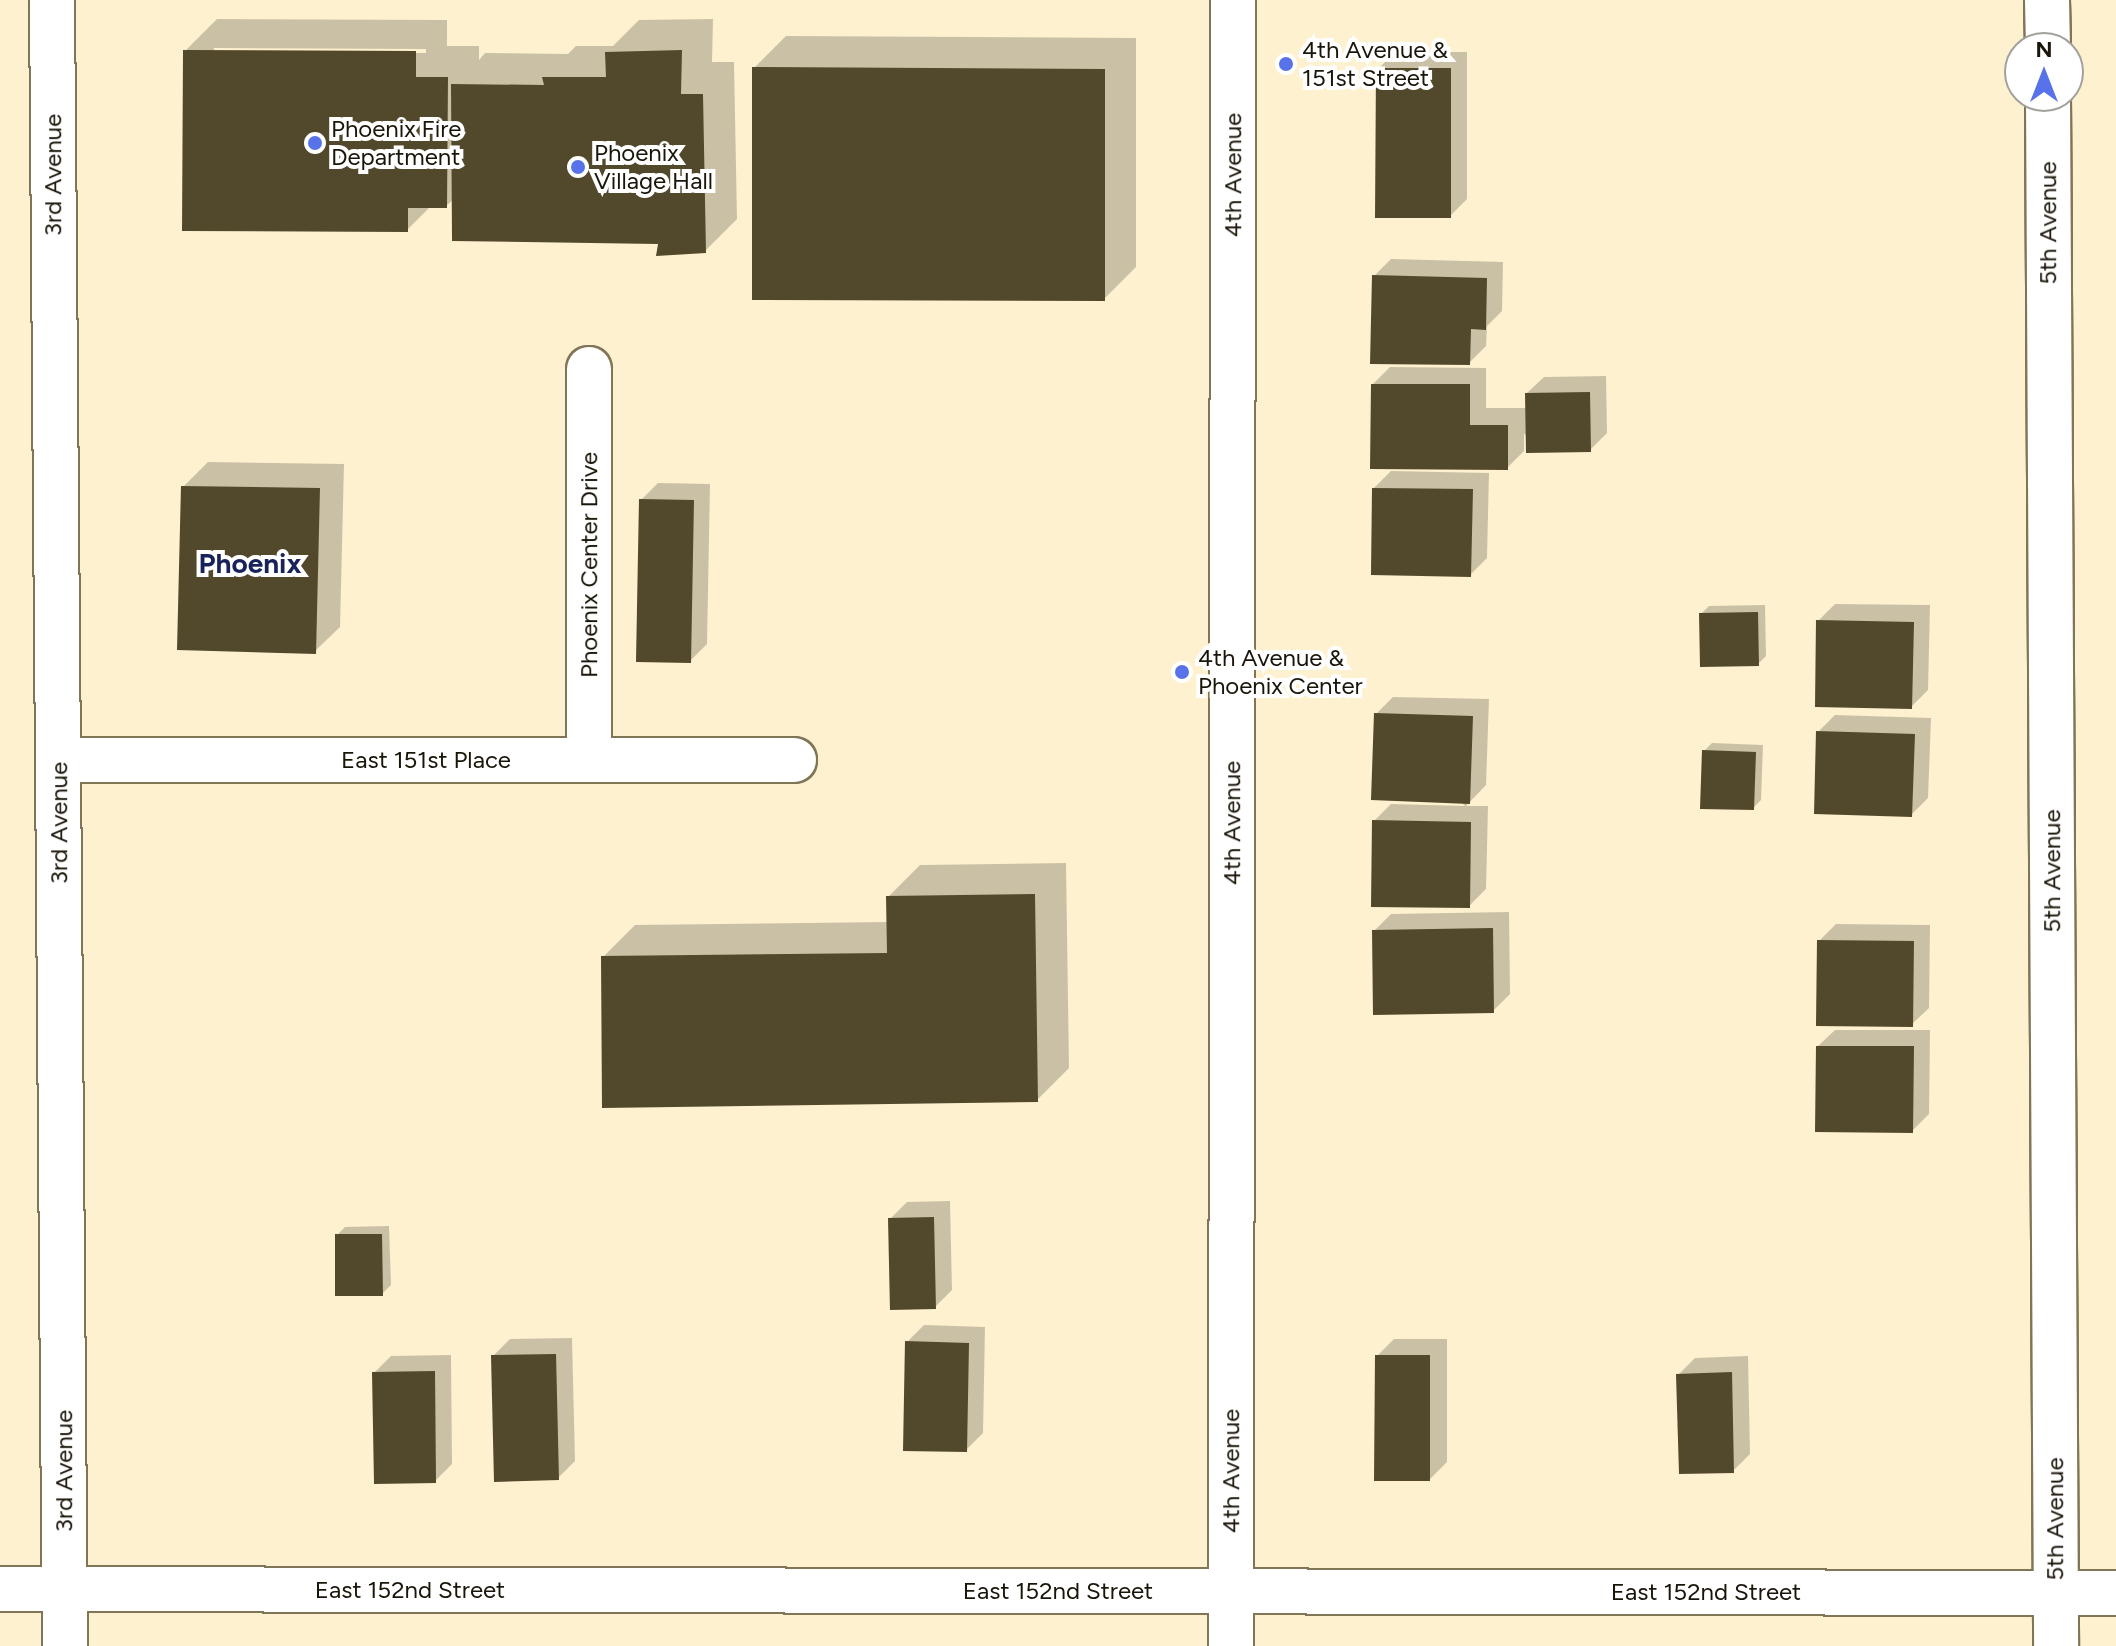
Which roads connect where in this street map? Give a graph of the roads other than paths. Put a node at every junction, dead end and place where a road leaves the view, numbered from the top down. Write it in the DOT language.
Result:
graph roads {
  1 [pos="52,0"];
  2 [pos="1233,0"];
  3 [pos="2047,0"];
  4 [pos="2048,32"];
  5 [pos="2048,112"];
  6 [pos="589,369"];
  7 [pos="58,760"];
  8 [pos="589,760"];
  9 [pos="794,760"];
  10 [pos="0,1589"];
  11 [pos="64,1589"];
  12 [pos="1231,1591"];
  13 [pos="2055,1593"];
  14 [pos="2116,1593"];
  15 [pos="65,1646"];
  16 [pos="1231,1646"];
  17 [pos="2056,1646"];
  1 -- 7 [label="street, 3rd Avenue"];
  2 -- 12 [label="street, 4th Avenue"];
  3 -- 4 [label="street"];
  5 -- 13 [label="street, 5th Avenue"];
  6 -- 8 [label="street, Phoenix Center Drive"];
  7 -- 8 [label="street, East 151st Place"];
  7 -- 11 [label="street, 3rd Avenue"];
  8 -- 9 [label="street, East 151st Place"];
  10 -- 11 [label="street, East 152nd Street"];
  11 -- 12 [label="street, East 152nd Street"];
  11 -- 15 [label="street, 3rd Avenue"];
  12 -- 13 [label="street, East 152nd Street"];
  12 -- 16 [label="street, 4th Avenue"];
  13 -- 14 [label="street, East 152nd Street"];
  13 -- 17 [label="street, 5th Avenue"];
}
